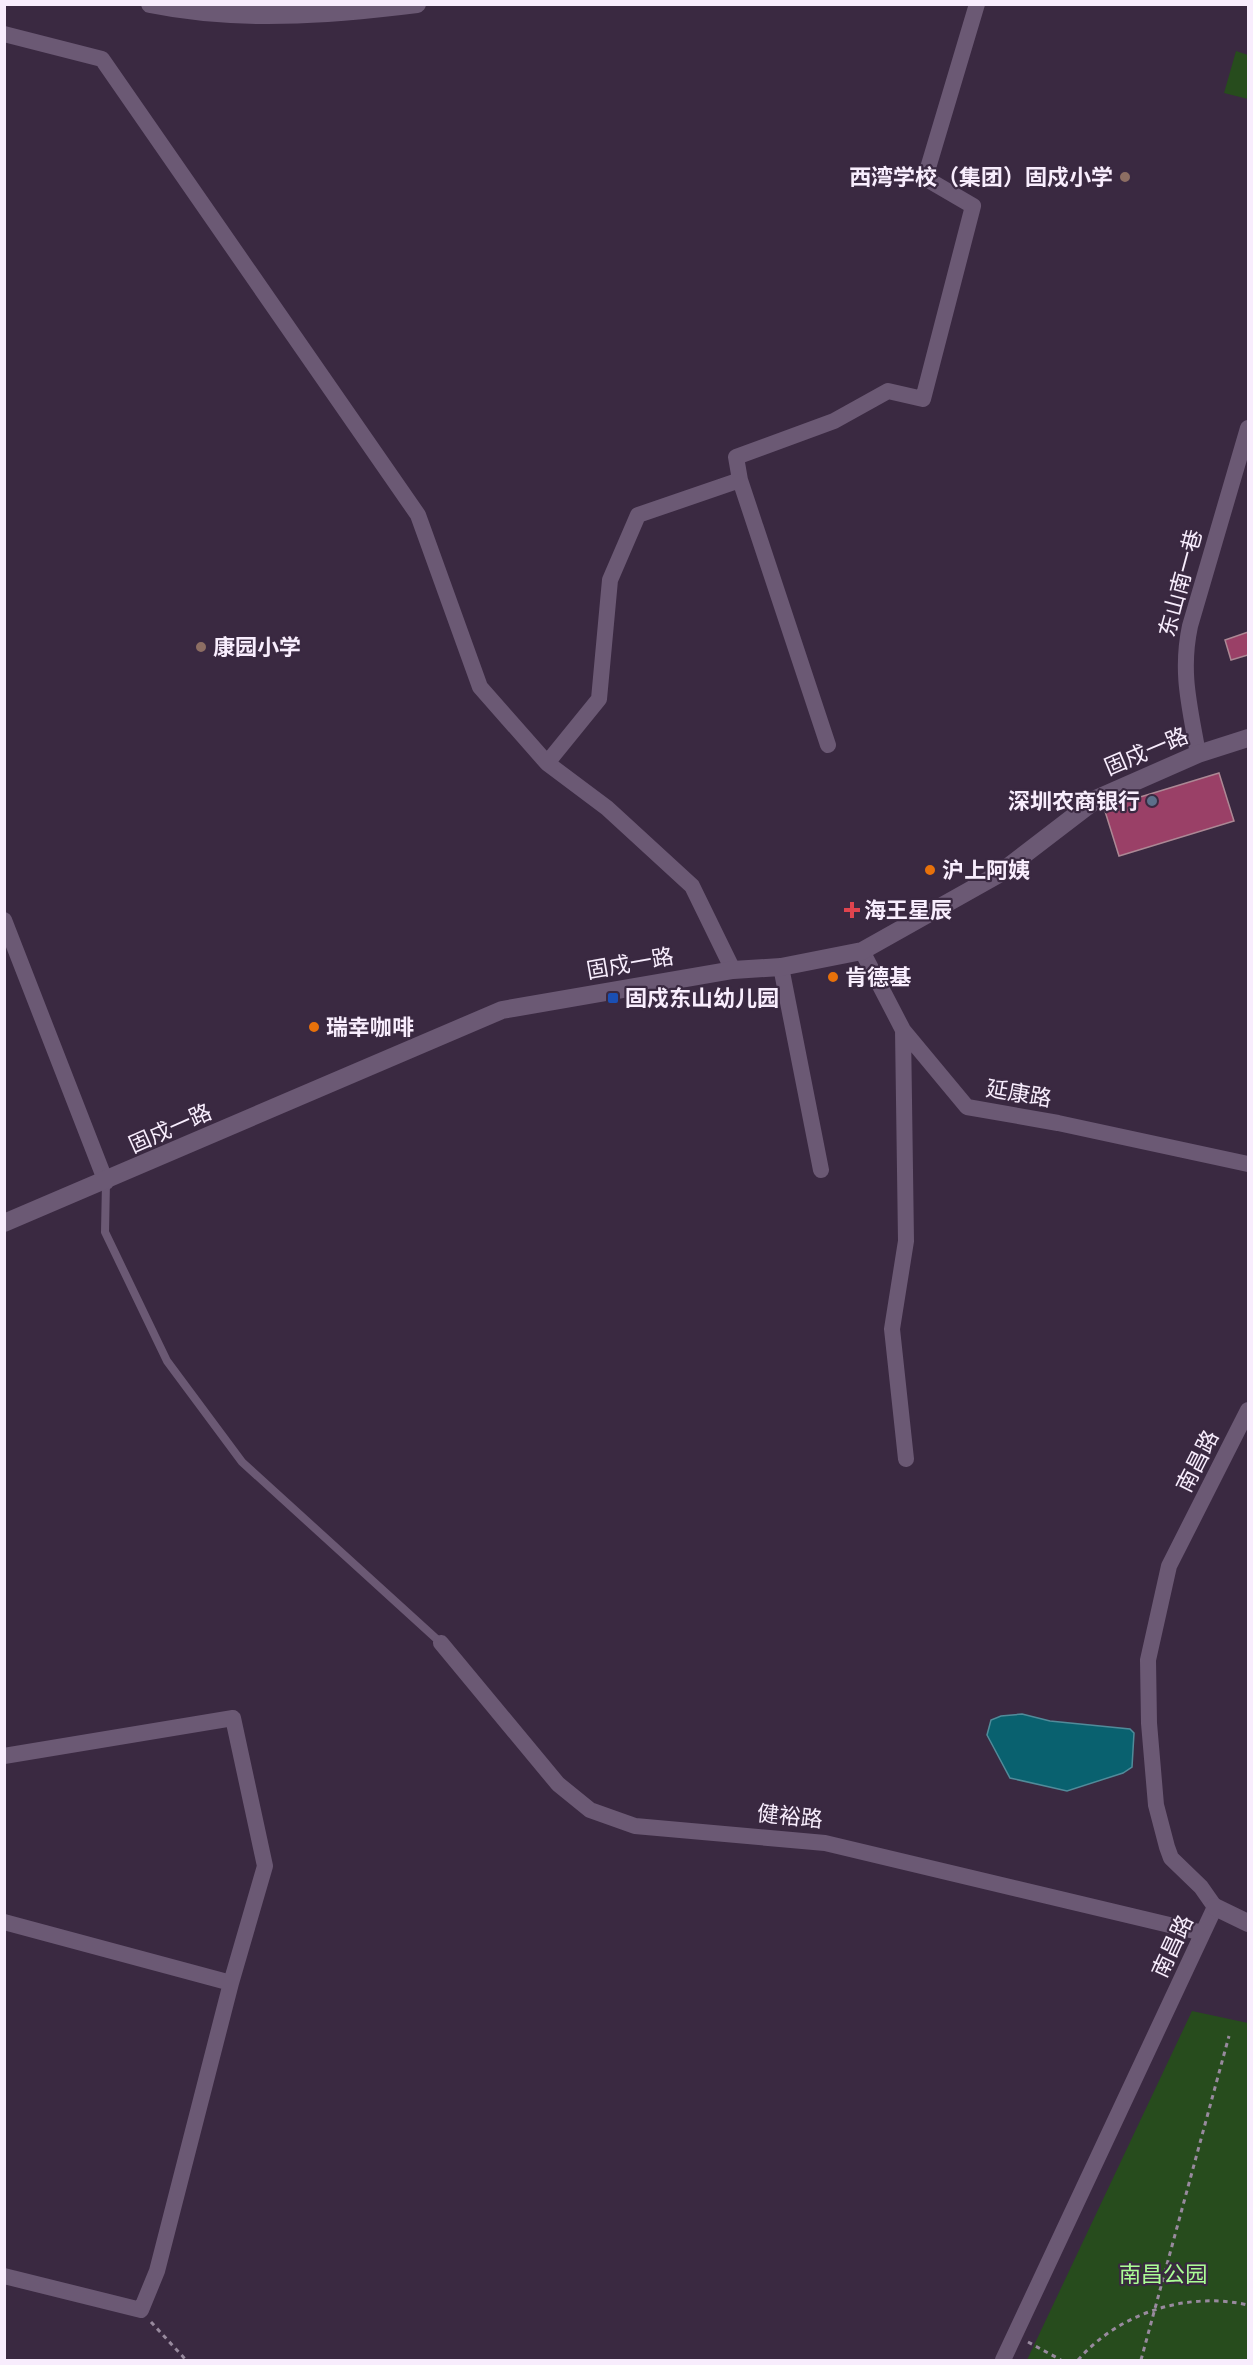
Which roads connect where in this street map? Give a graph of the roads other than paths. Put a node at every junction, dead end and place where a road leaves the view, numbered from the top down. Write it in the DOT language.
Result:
graph roads {
  1 [pos="150,4"];
  2 [pos="417,4"];
  3 [pos="977,4"];
  4 [pos="4,34"];
  5 [pos="1248,428"];
  6 [pos="740,480"];
  7 [pos="1248,738"];
  8 [pos="828,745"];
  9 [pos="1198,754"];
  10 [pos="547,764"];
  11 [pos="4,920"];
  12 [pos="862,951"];
  13 [pos="781,967"];
  14 [pos="733,970"];
  15 [pos="903,1030"];
  16 [pos="1248,1164"];
  17 [pos="821,1170"];
  18 [pos="106,1182"];
  19 [pos="4,1224"];
  20 [pos="1248,1410"];
  21 [pos="906,1459"];
  22 [pos="441,1643"];
  23 [pos="4,1756"];
  24 [pos="1215,1907"];
  25 [pos="4,1922"];
  26 [pos="1248,1923"];
  27 [pos="1203,1933"];
  28 [pos="231,1983"];
  29 [pos="4,2277"];
  30 [pos="1003,2361"];
  1 -- 2 [label="street"];
  3 -- 6 [label="street"];
  4 -- 10 [label="street"];
  5 -- 9 [label="street, 东山南一巷"];
  6 -- 8 [label="street"];
  6 -- 10 [label="street"];
  7 -- 9 [label="street, 固戍一路"];
  9 -- 12 [label="street, 固戍一路"];
  10 -- 14 [label="street"];
  11 -- 18 [label="street"];
  12 -- 13 [label="street, 固戍一路"];
  12 -- 15 [label="street, 延康路"];
  13 -- 14 [label="street, 固戍一路"];
  13 -- 17 [label="street"];
  14 -- 18 [label="street, 固戍一路"];
  15 -- 16 [label="street, 延康路"];
  15 -- 21 [label="street"];
  18 -- 19 [label="street, 固戍一路"];
  18 -- 22 [label="lane"];
  20 -- 24 [label="street, 南昌路"];
  22 -- 27 [label="street, 健裕路"];
  23 -- 28 [label="street"];
  24 -- 26 [label="street"];
  24 -- 27 [label="street, 南昌路"];
  25 -- 28 [label="street"];
  27 -- 30 [label="street, 南昌路"];
  28 -- 29 [label="street"];
}
